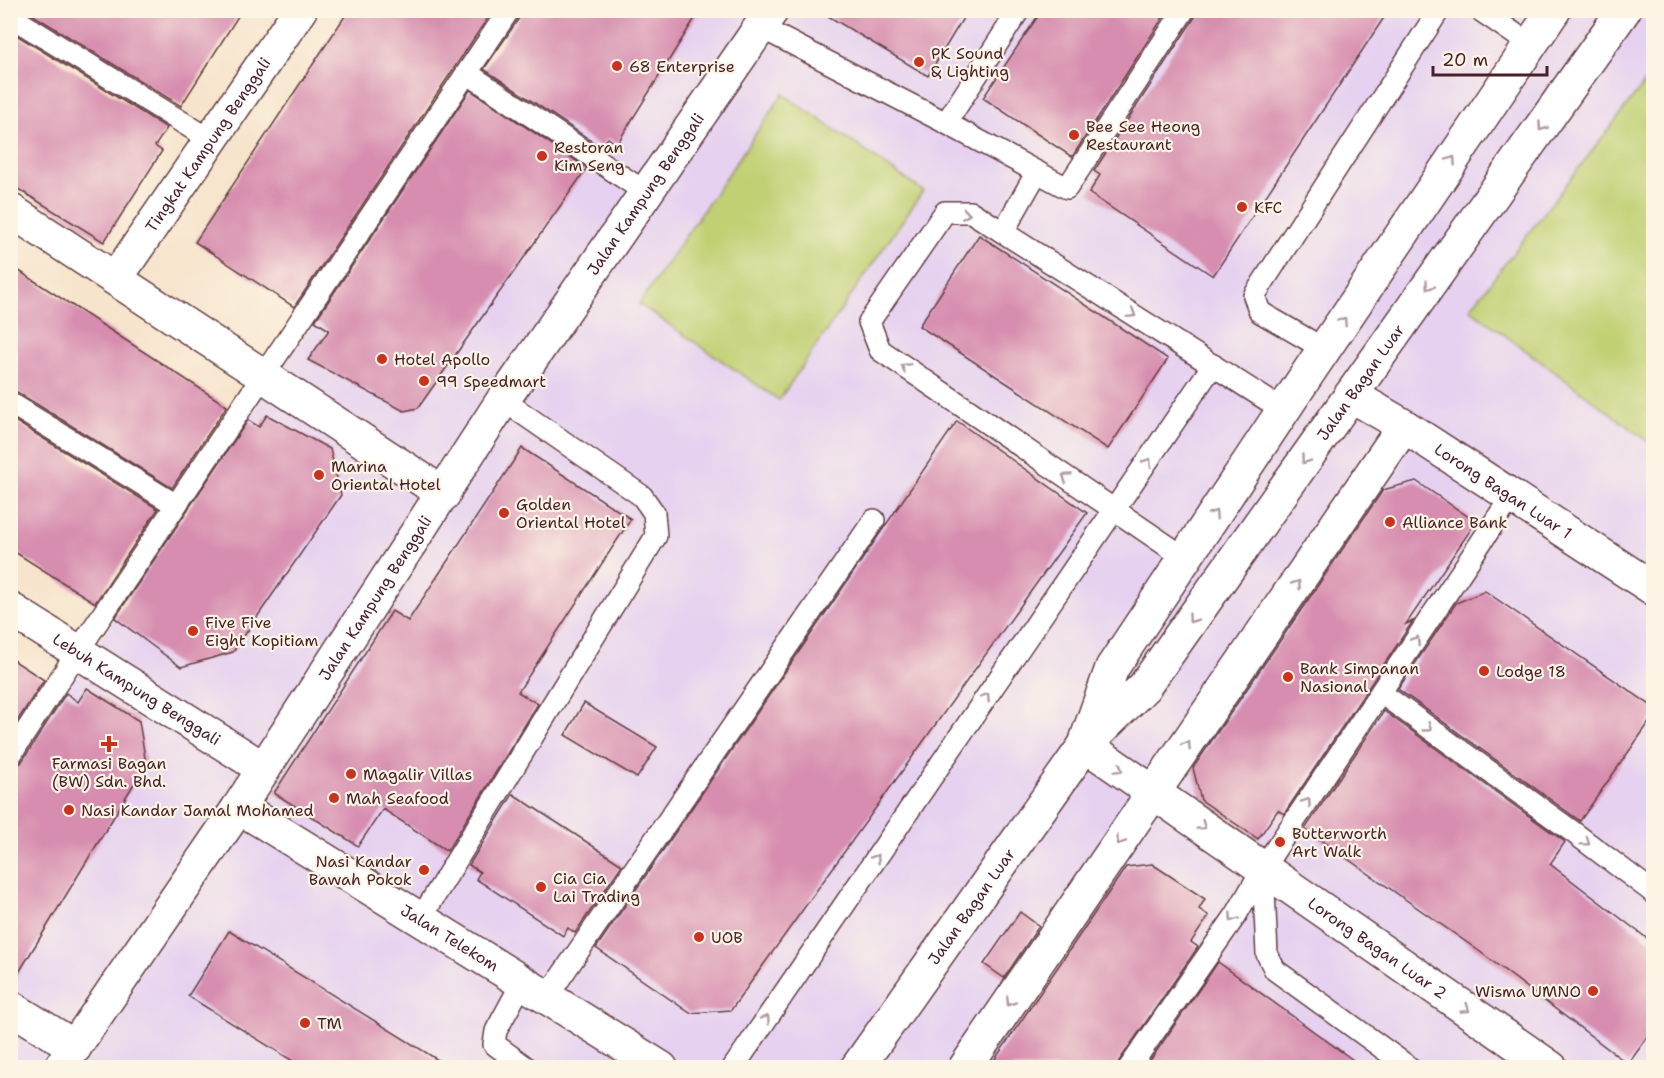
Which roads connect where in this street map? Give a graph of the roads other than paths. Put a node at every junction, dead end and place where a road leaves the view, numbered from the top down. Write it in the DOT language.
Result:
graph roads {
  1 [pos="300,10"];
  2 [pos="509,10"];
  3 [pos="1019,10"];
  4 [pos="1184,10"];
  5 [pos="1438,10"];
  6 [pos="1480,10"];
  7 [pos="1554,10"];
  8 [pos="1624,10"];
  9 [pos="10,16"];
  10 [pos="766,19"];
  11 [pos="1531,45"];
  12 [pos="467,73"];
  13 [pos="946,123"];
  14 [pos="211,140"];
  15 [pos="1037,172"];
  16 [pos="645,192"];
  17 [pos="10,210"];
  18 [pos="1003,232"];
  19 [pos="116,278"];
  20 [pos="1323,349"];
  21 [pos="1214,365"];
  22 [pos="263,376"];
  23 [pos="1351,395"];
  24 [pos="503,400"];
  25 [pos="10,403"];
  26 [pos="1283,410"];
  27 [pos="1404,426"];
  28 [pos="444,494"];
  29 [pos="1512,496"];
  30 [pos="176,505"];
  31 [pos="1115,510"];
  32 [pos="874,520"];
  33 [pos="1185,558"];
  34 [pos="1653,589"];
  35 [pos="10,609"];
  36 [pos="78,651"];
  37 [pos="1380,693"];
  38 [pos="1085,746"];
  39 [pos="10,756"];
  40 [pos="264,769"];
  41 [pos="1154,793"];
  42 [pos="239,807"];
  43 [pos="1263,868"];
  44 [pos="1653,893"];
  45 [pos="421,918"];
  46 [pos="535,989"];
  47 [pos="10,1007"];
  48 [pos="68,1057"];
  49 [pos="527,1068"];
  50 [pos="661,1068"];
  51 [pos="733,1068"];
  52 [pos="857,1068"];
  53 [pos="965,1068"];
  54 [pos="1129,1068"];
  55 [pos="1410,1068"];
  56 [pos="1551,1068"];
  1 -- 14 [label="street, Tingkat Kampung Benggali"];
  2 -- 12 [label="lane"];
  3 -- 13 [label="lane"];
  4 -- 15 [label="lane"];
  5 -- 20 [label="lane"];
  6 -- 11 [label="lane"];
  7 -- 11 [label="street, Jalan Bagan Luar"];
  8 -- 23 [label="street, Jalan Bagan Luar, one-way"];
  9 -- 14 [label="lane"];
  10 -- 13 [label="lane"];
  10 -- 16 [label="street, Jalan Kampung Benggali"];
  20 -- 11 [label="street, Jalan Bagan Luar, one-way"];
  12 -- 16 [label="lane"];
  12 -- 22 [label="lane"];
  13 -- 15 [label="lane"];
  14 -- 19 [label="street, Tingkat Kampung Benggali"];
  15 -- 18 [label="lane"];
  16 -- 24 [label="street, Jalan Kampung Benggali"];
  17 -- 19 [label="street"];
  18 -- 21 [label="lane, one-way"];
  31 -- 18 [label="lane, one-way"];
  19 -- 22 [label="street"];
  20 -- 26 [label="street, Jalan Bagan Luar"];
  21 -- 26 [label="lane"];
  31 -- 21 [label="lane, one-way"];
  22 -- 28 [label="street"];
  22 -- 30 [label="lane"];
  23 -- 27 [label="street, Lorong Bagan Luar 1"];
  23 -- 38 [label="street, Jalan Bagan Luar, one-way"];
  24 -- 28 [label="street, Jalan Kampung Benggali"];
  24 -- 45 [label="lane"];
  25 -- 30 [label="lane"];
  33 -- 26 [label="street, Jalan Bagan Luar, one-way"];
  27 -- 29 [label="street, Lorong Bagan Luar 1"];
  41 -- 27 [label="street, one-way"];
  28 -- 40 [label="street, Jalan Kampung Benggali"];
  29 -- 34 [label="street, Lorong Bagan Luar 1"];
  37 -- 29 [label="lane, one-way"];
  30 -- 36 [label="lane"];
  31 -- 33 [label="lane"];
  51 -- 31 [label="lane, one-way"];
  32 -- 46 [label="lane"];
  33 -- 38 [label="street, Jalan Bagan Luar"];
  35 -- 36 [label="street, Lebuh Kampung Benggali"];
  36 -- 39 [label="lane"];
  36 -- 40 [label="street, Lebuh Kampung Benggali"];
  43 -- 37 [label="lane, one-way"];
  37 -- 44 [label="lane, one-way"];
  38 -- 41 [label="street, Lorong Bagan Luar 2, one-way"];
  38 -- 52 [label="street, Jalan Bagan Luar"];
  40 -- 42 [label="street, Jalan Kampung Benggali"];
  41 -- 43 [label="street, Lorong Bagan Luar 2, one-way"];
  41 -- 53 [label="street, one-way"];
  42 -- 45 [label="street, Jalan Telekom"];
  42 -- 48 [label="street, Jalan Kampung Benggali"];
  43 -- 54 [label="lane, one-way"];
  43 -- 55 [label="lane"];
  43 -- 56 [label="street, Lorong Bagan Luar 2, one-way"];
  45 -- 46 [label="street, Jalan Telekom"];
  46 -- 49 [label="lane"];
  46 -- 50 [label="street, Jalan Telekom"];
  47 -- 48 [label="street"];
}
